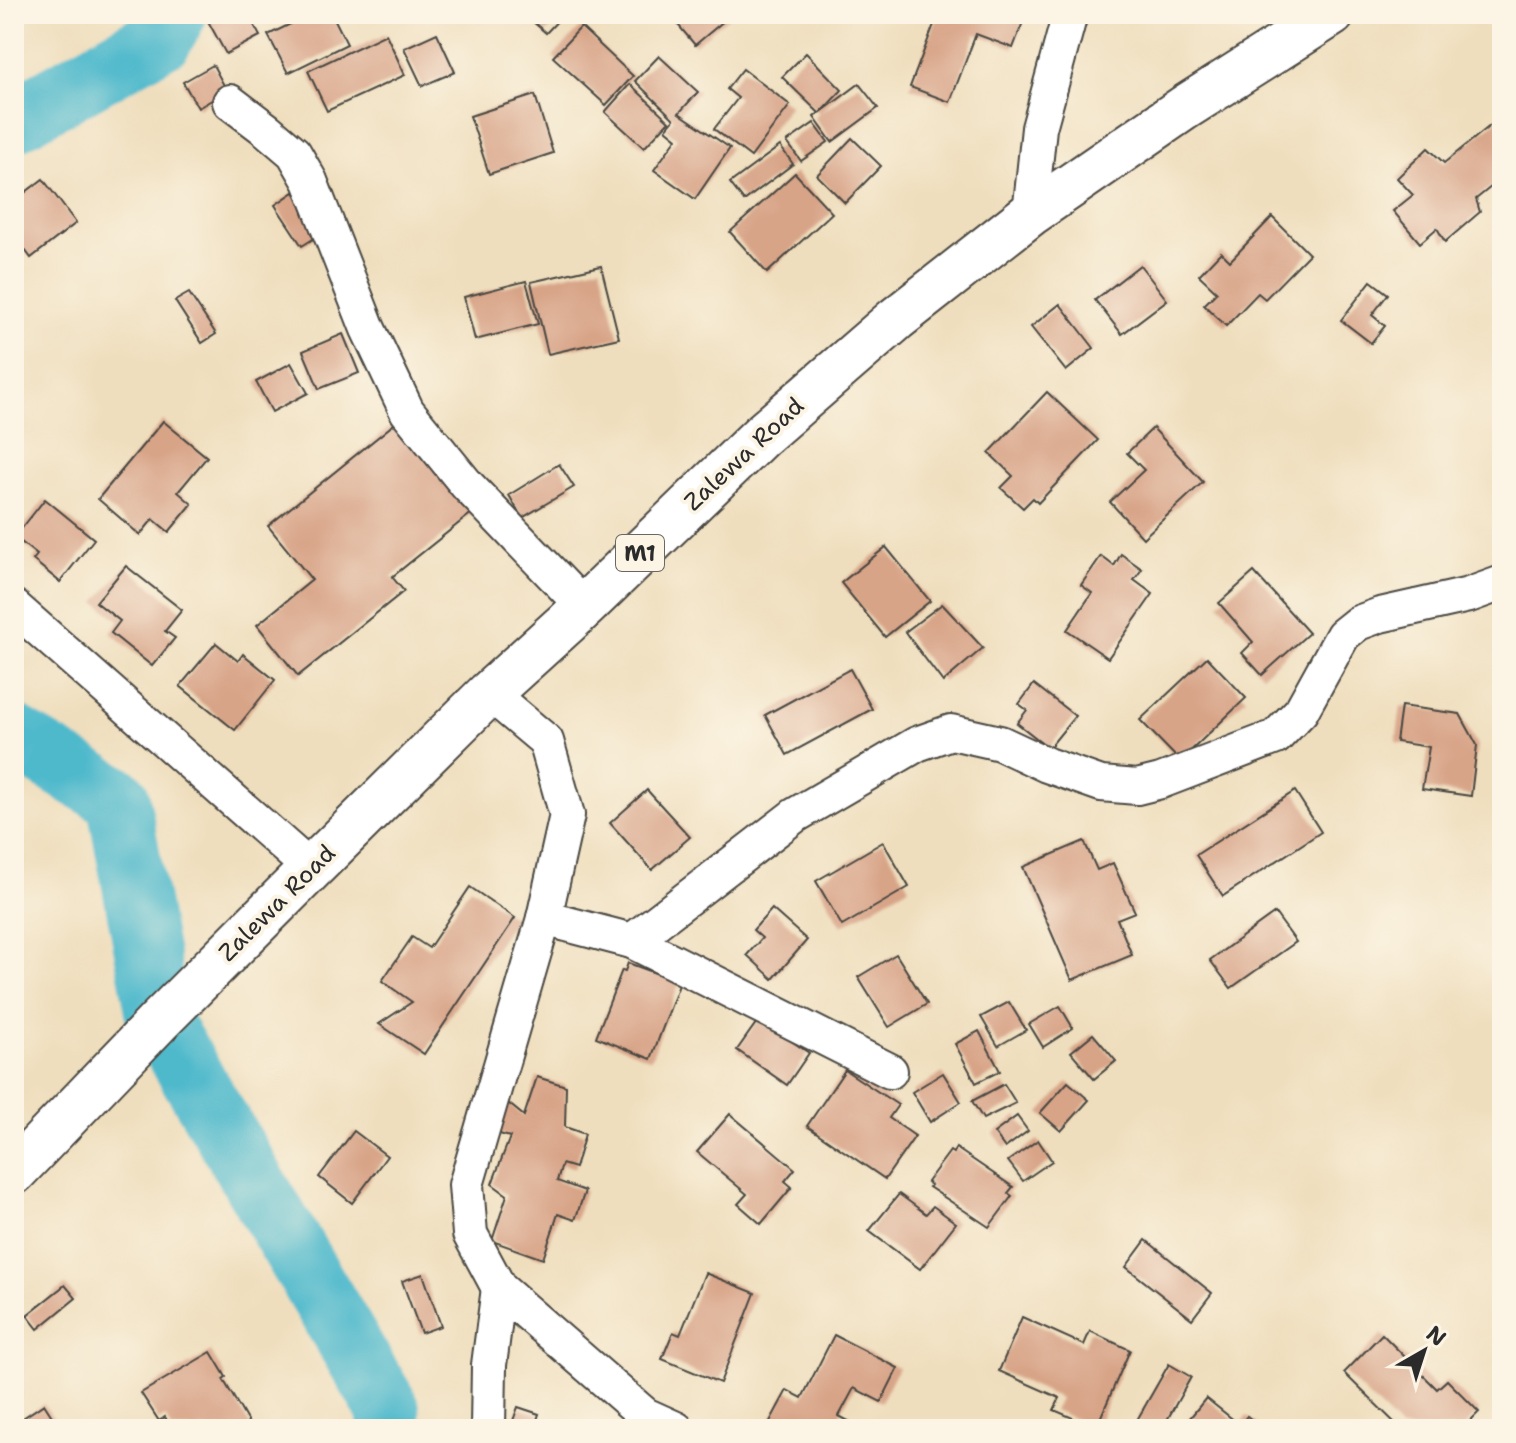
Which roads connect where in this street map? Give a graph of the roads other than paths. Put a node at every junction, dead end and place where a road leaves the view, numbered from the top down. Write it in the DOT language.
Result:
graph roads {
  1 [pos="1070,14"];
  2 [pos="1332,14"];
  3 [pos="230,102"];
  4 [pos="1030,214"];
  5 [pos="1502,583"];
  6 [pos="14,607"];
  7 [pos="584,607"];
  8 [pos="489,693"];
  9 [pos="311,869"];
  10 [pos="544,918"];
  11 [pos="632,941"];
  12 [pos="890,1071"];
  13 [pos="14,1172"];
  14 [pos="499,1288"];
  15 [pos="488,1429"];
  16 [pos="676,1429"];
  1 -- 4 [label="street"];
  2 -- 4 [label="highway, Zalewa Road / M1"];
  3 -- 7 [label="street"];
  4 -- 7 [label="highway, Zalewa Road / M1"];
  5 -- 11 [label="street"];
  6 -- 9 [label="street"];
  7 -- 8 [label="highway, Zalewa Road / M1"];
  8 -- 9 [label="highway, Zalewa Road / M1"];
  8 -- 10 [label="street"];
  9 -- 13 [label="highway, Zalewa Road / M1"];
  10 -- 11 [label="street"];
  10 -- 14 [label="street"];
  11 -- 12 [label="street"];
  14 -- 15 [label="street"];
  14 -- 16 [label="street"];
}
